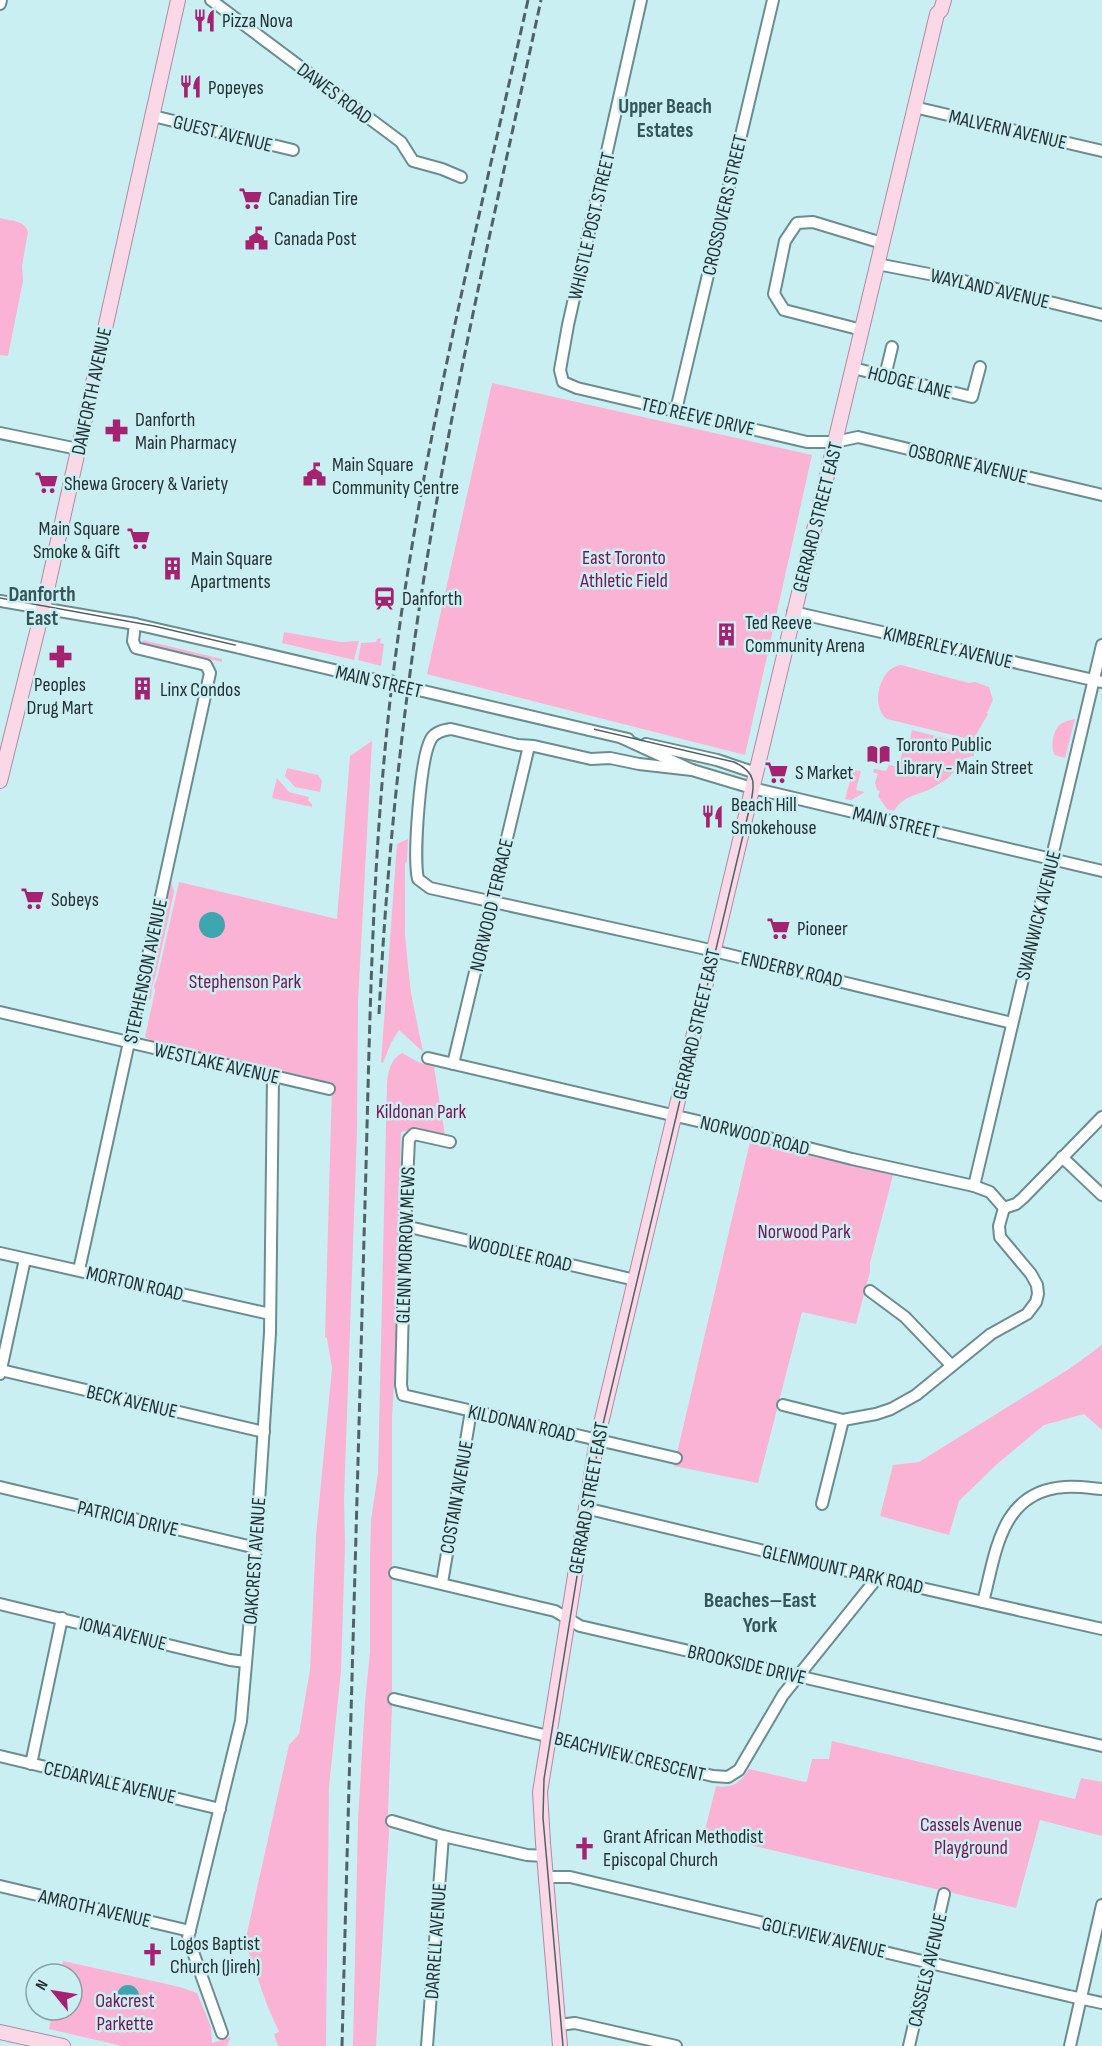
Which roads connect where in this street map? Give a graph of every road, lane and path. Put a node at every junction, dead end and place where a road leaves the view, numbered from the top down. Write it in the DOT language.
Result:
graph roads {
  1 [pos="178,0"];
  2 [pos="212,0"];
  3 [pos="641,0"];
  4 [pos="773,0"];
  5 [pos="944,0"];
  6 [pos="936,7"];
  7 [pos="914,107"];
  8 [pos="153,116"];
  9 [pos="293,150"];
  10 [pos="1102,151"];
  11 [pos="461,177"];
  12 [pos="882,243"];
  13 [pos="877,264"];
  14 [pos="1102,315"];
  15 [pos="862,330"];
  16 [pos="892,347"];
  17 [pos="980,367"];
  18 [pos="853,368"];
  19 [pos="885,376"];
  20 [pos="563,382"];
  21 [pos="676,410"];
  22 [pos="0,433"];
  23 [pos="835,442"];
  24 [pos="78,449"];
  25 [pos="1102,495"];
  26 [pos="0,601"];
  27 [pos="44,608"];
  28 [pos="793,612"];
  29 [pos="135,624"];
  30 [pos="1102,645"];
  31 [pos="1098,681"];
  32 [pos="622,738"];
  33 [pos="529,746"];
  34 [pos="4,750"];
  35 [pos="692,770"];
  36 [pos="756,773"];
  37 [pos="0,781"];
  38 [pos="752,788"];
  39 [pos="1052,859"];
  40 [pos="1102,871"];
  41 [pos="430,888"];
  42 [pos="491,902"];
  43 [pos="713,951"];
  44 [pos="0,1012"];
  45 [pos="1012,1023"];
  46 [pos="129,1043"];
  47 [pos="428,1058"];
  48 [pos="453,1064"];
  49 [pos="273,1076"];
  50 [pos="329,1089"];
  51 [pos="674,1116"];
  52 [pos="1102,1117"];
  53 [pos="450,1142"];
  54 [pos="1062,1157"];
  55 [pos="974,1185"];
  56 [pos="1102,1195"];
  57 [pos="1004,1208"];
  58 [pos="405,1226"];
  59 [pos="0,1253"];
  60 [pos="25,1259"];
  61 [pos="79,1270"];
  62 [pos="635,1280"];
  63 [pos="870,1291"];
  64 [pos="270,1314"];
  65 [pos="951,1365"];
  66 [pos="0,1372"];
  67 [pos="403,1395"];
  68 [pos="783,1405"];
  69 [pos="471,1411"];
  70 [pos="843,1420"];
  71 [pos="264,1432"];
  72 [pos="597,1440"];
  73 [pos="676,1458"];
  74 [pos="0,1487"];
  75 [pos="1102,1489"];
  76 [pos="822,1504"];
  77 [pos="585,1508"];
  78 [pos="256,1548"];
  79 [pos="395,1573"];
  80 [pos="877,1578"];
  81 [pos="441,1583"];
  82 [pos="984,1602"];
  83 [pos="0,1604"];
  84 [pos="62,1618"];
  85 [pos="567,1618"];
  86 [pos="1102,1629"];
  87 [pos="246,1662"];
  88 [pos="799,1676"];
  89 [pos="394,1699"];
  90 [pos="548,1736"];
  91 [pos="1102,1746"];
  92 [pos="0,1756"];
  93 [pos="31,1764"];
  94 [pos="220,1809"];
  95 [pos="392,1821"];
  96 [pos="443,1836"];
  97 [pos="544,1856"];
  98 [pos="546,1877"];
  99 [pos="0,1886"];
  100 [pos="944,1894"];
  101 [pos="1102,1905"];
  102 [pos="190,1931"];
  103 [pos="929,1961"];
  104 [pos="1080,1999"];
  105 [pos="1102,2002"];
  106 [pos="559,2025"];
  107 [pos="0,2032"];
  108 [pos="222,2033"];
  109 [pos="63,2046"];
  110 [pos="428,2046"];
  111 [pos="560,2046"];
  112 [pos="676,2046"];
  113 [pos="909,2046"];
  114 [pos="1070,2046"];
  1 -- 8 [label="main road, DANFORTH AVENUE"];
  2 -- 11 [label="street, DAWES ROAD"];
  3 -- 20 [label="street, WHISTLE POST STREET"];
  4 -- 21 [label="street, CROSSOVERS STREET"];
  5 -- 6 [label="main road, GERRARD STREET EAST"];
  6 -- 7 [label="main road, GERRARD STREET EAST"];
  7 -- 10 [label="street, MALVERN AVENUE"];
  7 -- 12 [label="main road, GERRARD STREET EAST"];
  8 -- 9 [label="street, GUEST AVENUE"];
  8 -- 24 [label="main road, DANFORTH AVENUE"];
  12 -- 13 [label="main road, GERRARD STREET EAST"];
  12 -- 15 [label="street"];
  13 -- 14 [label="street, WAYLAND AVENUE"];
  13 -- 15 [label="main road, GERRARD STREET EAST"];
  15 -- 18 [label="main road, GERRARD STREET EAST"];
  16 -- 19 [label="street"];
  17 -- 19 [label="street, HODGE LANE"];
  18 -- 19 [label="street, HODGE LANE"];
  18 -- 23 [label="main road, GERRARD STREET EAST"];
  20 -- 21 [label="street, TED REEVE DRIVE"];
  21 -- 23 [label="street, TED REEVE DRIVE"];
  22 -- 24 [label="street"];
  23 -- 25 [label="street, OSBORNE AVENUE"];
  23 -- 28 [label="main road, GERRARD STREET EAST"];
  24 -- 27 [label="main road, DANFORTH AVENUE"];
  26 -- 27 [label="street, MAIN STREET"];
  27 -- 29 [label="street, MAIN STREET"];
  27 -- 34 [label="main road, DANFORTH AVENUE"];
  28 -- 31 [label="street, KIMBERLEY AVENUE"];
  28 -- 36 [label="main road, GERRARD STREET EAST"];
  29 -- 32 [label="street, MAIN STREET, bridge"];
  29 -- 46 [label="street, STEPHENSON AVENUE"];
  30 -- 31 [label="street, SWANWICK AVENUE"];
  31 -- 39 [label="street, SWANWICK AVENUE"];
  32 -- 35 [label="street, MAIN STREET"];
  32 -- 36 [label="street, MAIN STREET"];
  33 -- 35 [label="street, MAIN STREET"];
  33 -- 41 [label="street, MAIN STREET"];
  33 -- 42 [label="street, NORWOOD TERRACE"];
  34 -- 37 [label="main road, DANFORTH AVENUE"];
  35 -- 38 [label="street, MAIN STREET"];
  36 -- 38 [label="main road, GERRARD STREET EAST"];
  38 -- 39 [label="street, MAIN STREET"];
  38 -- 43 [label="main road, GERRARD STREET EAST"];
  39 -- 40 [label="street, MAIN STREET"];
  39 -- 45 [label="street, SWANWICK AVENUE"];
  41 -- 42 [label="street, ENDERBY ROAD"];
  42 -- 43 [label="street, ENDERBY ROAD"];
  42 -- 48 [label="street, NORWOOD TERRACE"];
  43 -- 45 [label="street, ENDERBY ROAD"];
  43 -- 51 [label="main road, GERRARD STREET EAST"];
  44 -- 46 [label="street, WESTLAKE AVENUE"];
  45 -- 55 [label="street, SWANWICK AVENUE"];
  46 -- 49 [label="street, WESTLAKE AVENUE"];
  46 -- 61 [label="street, STEPHENSON AVENUE"];
  47 -- 48 [label="street, NORWOOD ROAD"];
  48 -- 51 [label="street, NORWOOD ROAD"];
  49 -- 50 [label="street, WESTLAKE AVENUE"];
  49 -- 64 [label="street, OAKCREST AVENUE"];
  51 -- 55 [label="street, NORWOOD ROAD"];
  51 -- 62 [label="main road, GERRARD STREET EAST"];
  52 -- 54 [label="street"];
  53 -- 58 [label="street, GLENN MORROW MEWS"];
  54 -- 56 [label="street"];
  54 -- 57 [label="street"];
  55 -- 57 [label="street, NORWOOD ROAD"];
  57 -- 65 [label="street"];
  58 -- 62 [label="street, WOODLEE ROAD"];
  58 -- 67 [label="street, GLENN MORROW MEWS"];
  59 -- 60 [label="street, MORTON ROAD"];
  60 -- 61 [label="street, MORTON ROAD"];
  60 -- 66 [label="street"];
  61 -- 64 [label="street, MORTON ROAD"];
  62 -- 72 [label="main road, GERRARD STREET EAST"];
  63 -- 65 [label="street"];
  64 -- 71 [label="street, OAKCREST AVENUE"];
  65 -- 70 [label="street"];
  66 -- 71 [label="street, BECK AVENUE"];
  67 -- 69 [label="street, KILDONAN ROAD"];
  68 -- 70 [label="street"];
  69 -- 72 [label="street, KILDONAN ROAD"];
  69 -- 81 [label="street, COSTAIN AVENUE"];
  70 -- 76 [label="street"];
  71 -- 78 [label="street, OAKCREST AVENUE"];
  72 -- 73 [label="street, KILDONAN ROAD"];
  72 -- 77 [label="main road, GERRARD STREET EAST"];
  74 -- 78 [label="street, PATRICIA DRIVE"];
  75 -- 82 [label="street"];
  77 -- 80 [label="street, GLENMOUNT PARK ROAD"];
  77 -- 85 [label="main road, GERRARD STREET EAST"];
  78 -- 87 [label="street, OAKCREST AVENUE"];
  79 -- 81 [label="street, BROOKSIDE DRIVE"];
  80 -- 82 [label="street, GLENMOUNT PARK ROAD"];
  80 -- 88 [label="street, BEACHVIEW CRESCENT"];
  81 -- 85 [label="street, BROOKSIDE DRIVE"];
  82 -- 86 [label="street, GLENMOUNT PARK ROAD"];
  83 -- 84 [label="street, IONA AVENUE"];
  84 -- 87 [label="street, IONA AVENUE"];
  84 -- 93 [label="street"];
  85 -- 88 [label="street, BROOKSIDE DRIVE"];
  85 -- 90 [label="main road, GERRARD STREET EAST"];
  87 -- 94 [label="street, OAKCREST AVENUE"];
  88 -- 90 [label="street, BEACHVIEW CRESCENT"];
  88 -- 91 [label="street, BROOKSIDE DRIVE"];
  89 -- 90 [label="street, BEACHVIEW CRESCENT"];
  90 -- 97 [label="main road, GERRARD STREET EAST"];
  92 -- 93 [label="street, CEDARVALE AVENUE"];
  93 -- 94 [label="street, CEDARVALE AVENUE"];
  94 -- 102 [label="street, OAKCREST AVENUE"];
  95 -- 96 [label="street"];
  96 -- 97 [label="street"];
  96 -- 110 [label="street, DARRELL AVENUE"];
  97 -- 98 [label="main road, GERRARD STREET EAST"];
  98 -- 103 [label="street, GOLFVIEW AVENUE"];
  98 -- 106 [label="main road, GERRARD STREET EAST"];
  99 -- 102 [label="street, AMROTH AVENUE"];
  100 -- 103 [label="street, CASSELS AVENUE"];
  101 -- 104 [label="street"];
  102 -- 108 [label="street, OAKCREST AVENUE"];
  103 -- 104 [label="street, GOLFVIEW AVENUE"];
  103 -- 113 [label="street, CASSELS AVENUE"];
  104 -- 105 [label="street, GOLFVIEW AVENUE"];
  104 -- 114 [label="street"];
  106 -- 111 [label="main road, GERRARD STREET EAST"];
  106 -- 112 [label="street"];
  107 -- 109 [label="main road"];
}
